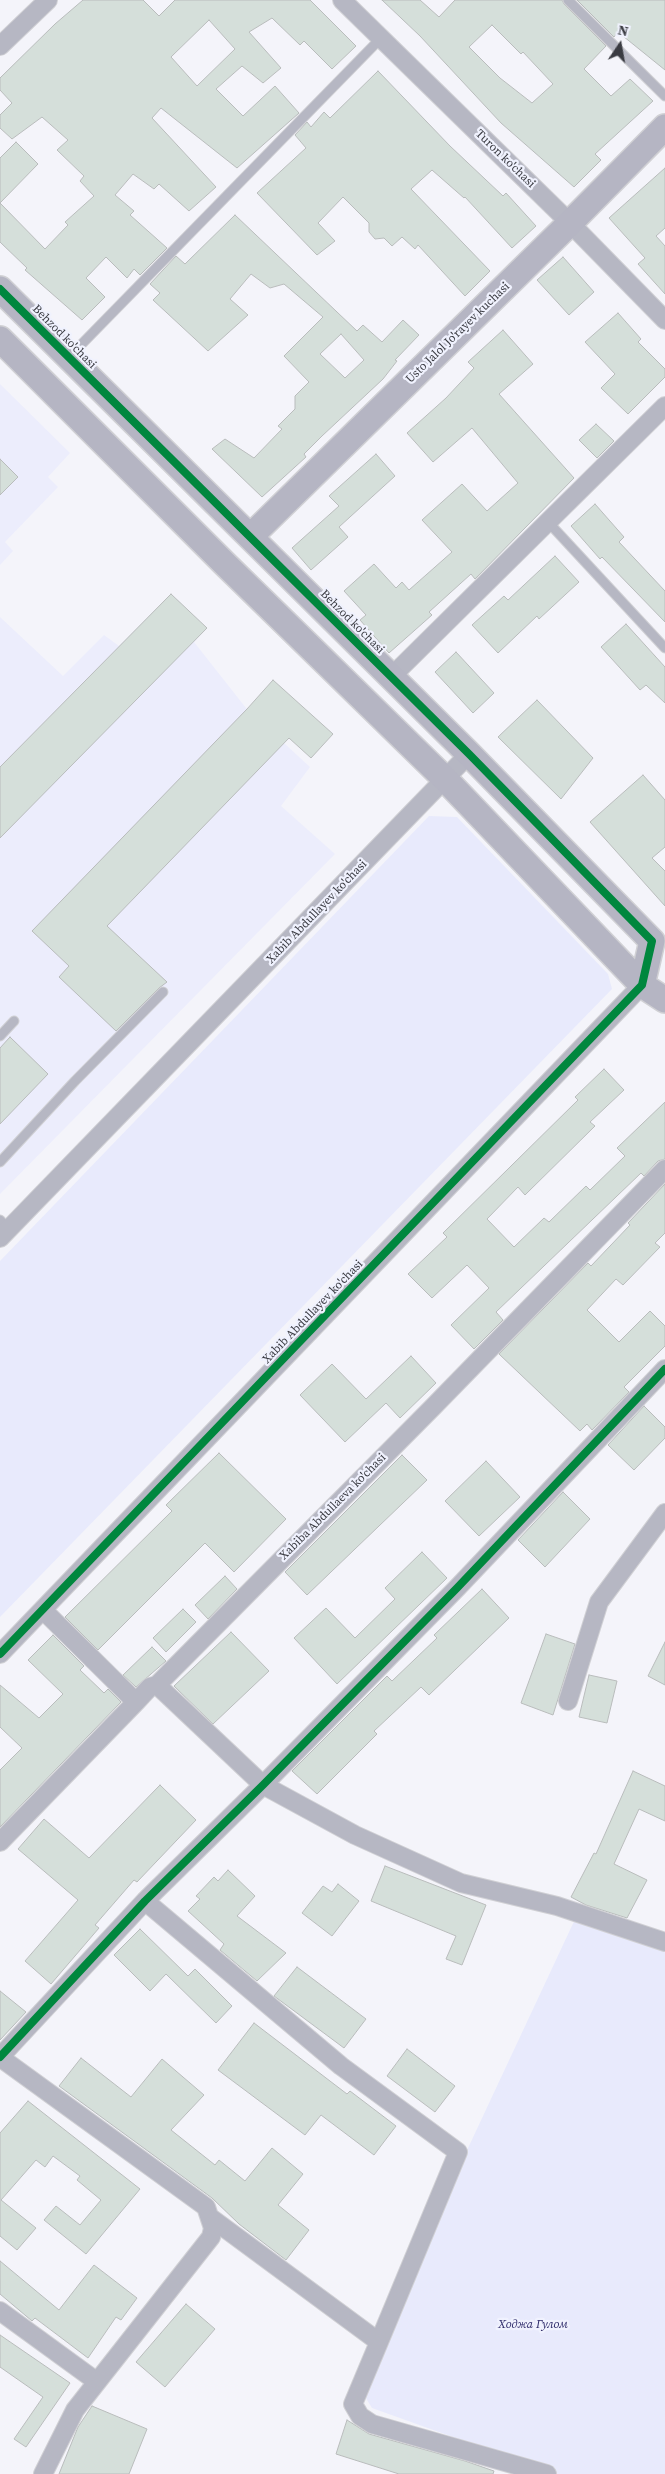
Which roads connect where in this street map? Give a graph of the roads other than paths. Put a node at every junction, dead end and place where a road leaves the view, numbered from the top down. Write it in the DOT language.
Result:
graph roads {
  1 [pos="48,0"];
  2 [pos="342,0"];
  3 [pos="568,0"];
  4 [pos="382,38"];
  5 [pos="0,46"];
  6 [pos="665,96"];
  7 [pos="665,127"];
  8 [pos="570,223"];
  9 [pos="0,289"];
  10 [pos="665,320"];
  11 [pos="0,339"];
  12 [pos="68,358"];
  13 [pos="665,406"];
  14 [pos="549,523"];
  15 [pos="250,537"];
  16 [pos="665,648"];
  17 [pos="391,677"];
  18 [pos="469,754"];
  19 [pos="446,780"];
  20 [pos="642,985"];
  21 [pos="163,992"];
  22 [pos="665,1000"];
  23 [pos="14,1021"];
  24 [pos="0,1036"];
  25 [pos="0,1162"];
  26 [pos="665,1169"];
  27 [pos="3,1229"];
  28 [pos="665,1369"];
  29 [pos="665,1513"];
  30 [pos="44,1610"];
  31 [pos="0,1654"];
  32 [pos="158,1685"];
  33 [pos="568,1701"];
  34 [pos="136,1702"];
  35 [pos="263,1785"];
  36 [pos="0,1842"];
  37 [pos="145,1901"];
  38 [pos="665,1942"];
  39 [pos="1,2058"];
  40 [pos="211,2218"];
  41 [pos="0,2311"];
  42 [pos="379,2342"];
  43 [pos="96,2381"];
  44 [pos="43,2474"];
  45 [pos="546,2474"];
  1 -- 5 [label="street"];
  2 -- 4 [label="street, Turon ko'chasi"];
  3 -- 6 [label="lane"];
  4 -- 8 [label="street, Turon ko'chasi"];
  4 -- 12 [label="lane"];
  7 -- 8 [label="street, Usto Jalol Jo'rayev kuchasi"];
  8 -- 10 [label="street, Turon ko'chasi"];
  8 -- 15 [label="street, Usto Jalol Jo'rayev kuchasi"];
  9 -- 12 [label="street, Behzod ko'chasi"];
  11 -- 19 [label="street"];
  12 -- 15 [label="street, Behzod ko'chasi"];
  13 -- 14 [label="street"];
  14 -- 16 [label="lane"];
  14 -- 17 [label="street"];
  15 -- 17 [label="street, Behzod ko'chasi"];
  17 -- 18 [label="street, Behzod ko'chasi"];
  18 -- 19 [label="street, Xabib Abdullayev ko'chasi"];
  18 -- 20 [label="street, Behzod ko'chasi"];
  19 -- 20 [label="street"];
  19 -- 27 [label="street, Xabib Abdullayev ko'chasi"];
  20 -- 22 [label="street"];
  20 -- 30 [label="street, Xabib Abdullayev ko'chasi"];
  21 -- 25 [label="lane"];
  23 -- 24 [label="lane"];
  26 -- 32 [label="street, Xabiba Abdullaeva ko'chasi"];
  28 -- 35 [label="street"];
  29 -- 33 [label="street"];
  30 -- 31 [label="street, Xabib Abdullayev ko'chasi"];
  30 -- 34 [label="street"];
  32 -- 34 [label="street, Xabiba Abdullaeva ko'chasi"];
  32 -- 35 [label="street"];
  34 -- 36 [label="street, Xabiba Abdullaeva ko'chasi"];
  35 -- 37 [label="street"];
  35 -- 38 [label="street"];
  37 -- 39 [label="street"];
  37 -- 42 [label="street"];
  39 -- 40 [label="street"];
  40 -- 42 [label="street"];
  40 -- 43 [label="street"];
  41 -- 43 [label="street"];
  42 -- 45 [label="street"];
  43 -- 44 [label="street"];
}
